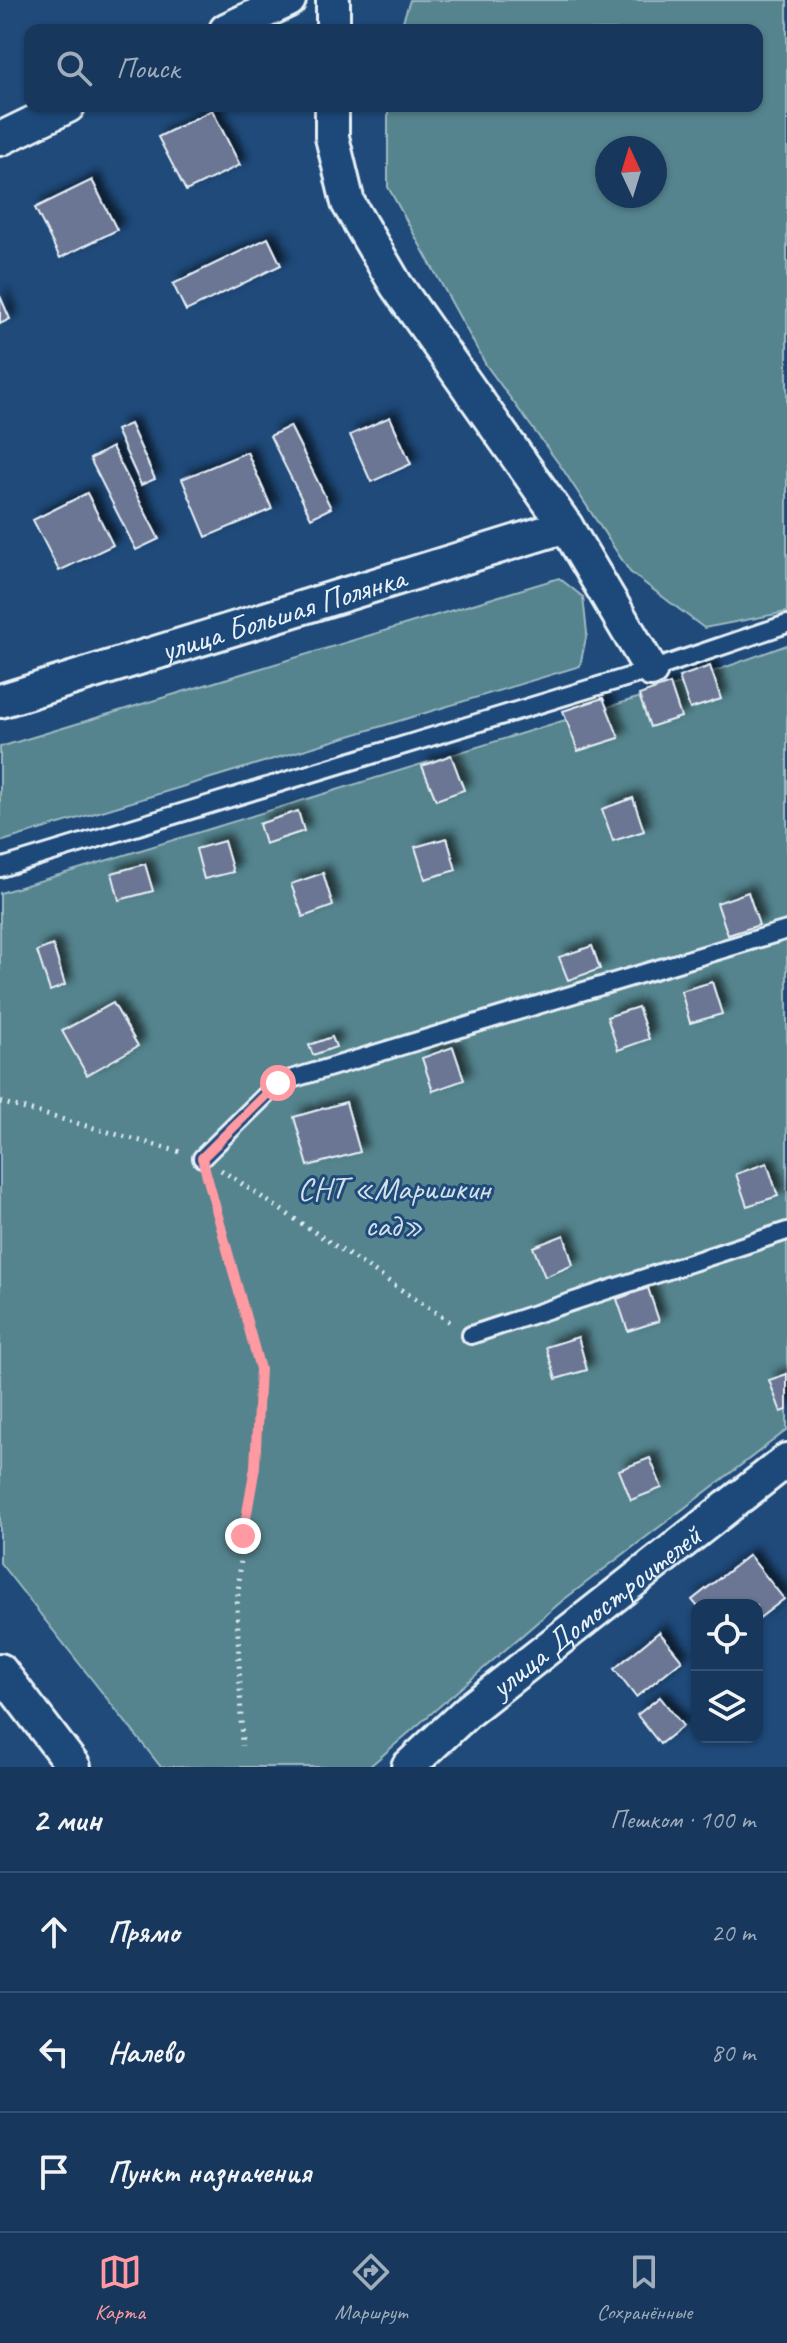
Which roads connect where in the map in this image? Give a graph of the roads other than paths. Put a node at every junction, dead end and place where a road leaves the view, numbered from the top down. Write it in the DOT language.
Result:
graph roads {
  1 [pos="289,0"];
  2 [pos="333,0"];
  3 [pos="239,24"];
  4 [pos="333,24"];
  5 [pos="56,112"];
  6 [pos="332,112"];
  7 [pos="0,139"];
  8 [pos="566,526"];
  9 [pos="787,624"];
  10 [pos="651,670"];
  11 [pos="0,701"];
  12 [pos="0,868"];
  13 [pos="787,930"];
  14 [pos="202,1158"];
  15 [pos="787,1231"];
  16 [pos="471,1335"];
  17 [pos="787,1460"];
  18 [pos="0,1670"];
  19 [pos="70,1766"];
  20 [pos="408,1767"];
  1 -- 3 [label="street"];
  2 -- 4 [label="street"];
  5 -- 7 [label="street"];
  6 -- 8 [label="street"];
  8 -- 10 [label="street"];
  8 -- 11 [label="street, улица Большая Полянка"];
  9 -- 10 [label="lane"];
  10 -- 12 [label="lane"];
  13 -- 14 [label="lane"];
  15 -- 16 [label="lane"];
  17 -- 20 [label="street, улица Домостроителей"];
  18 -- 19 [label="street"];
}
